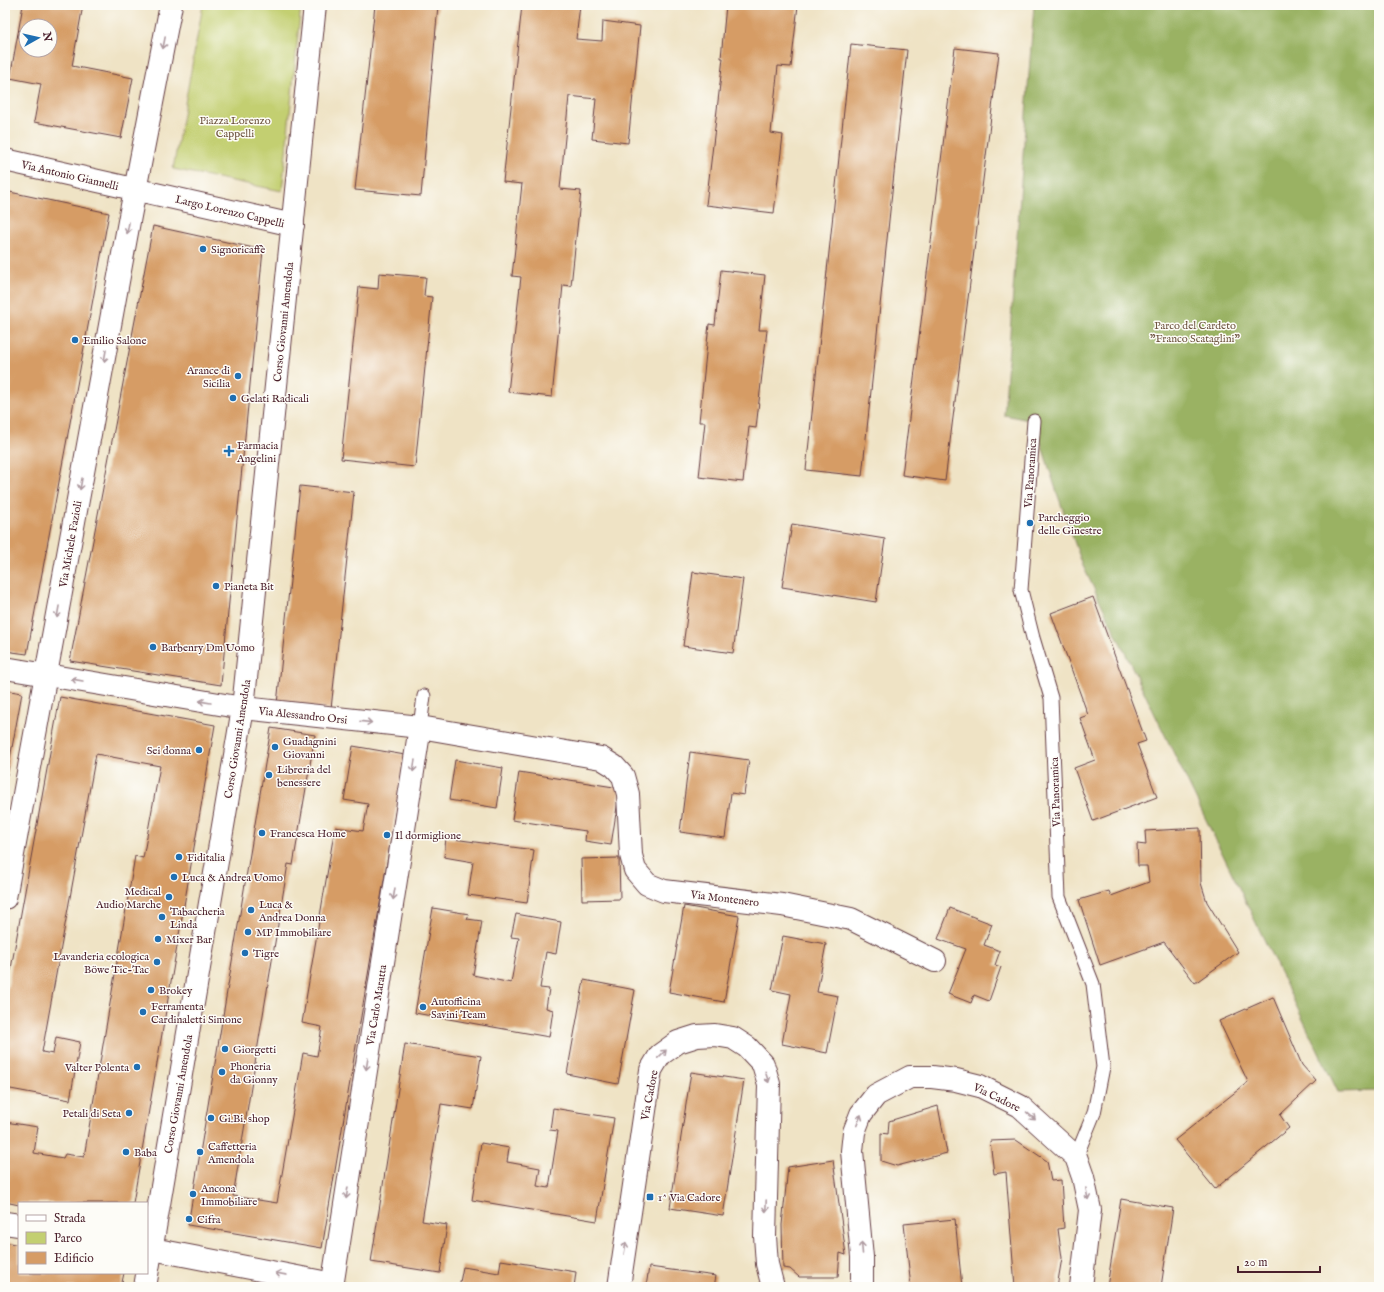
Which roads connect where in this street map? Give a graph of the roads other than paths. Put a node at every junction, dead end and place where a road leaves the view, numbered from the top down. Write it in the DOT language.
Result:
graph roads {
  1 [pos="171,5"];
  2 [pos="315,5"];
  3 [pos="5,160"];
  4 [pos="135,190"];
  5 [pos="293,226"];
  6 [pos="1034,421"];
  7 [pos="5,668"];
  8 [pos="47,675"];
  9 [pos="424,696"];
  10 [pos="244,708"];
  11 [pos="420,727"];
  12 [pos="601,758"];
  13 [pos="5,898"];
  14 [pos="935,961"];
  15 [pos="1076,1157"];
  16 [pos="5,1223"];
  17 [pos="18,1225"];
  18 [pos="149,1248"];
  19 [pos="146,1274"];
  20 [pos="332,1285"];
  21 [pos="145,1287"];
  22 [pos="619,1287"];
  23 [pos="773,1287"];
  24 [pos="860,1287"];
  25 [pos="1081,1287"];
  1 -- 4 [label="street, one-way"];
  2 -- 5 [label="street, Largo Lorenzo Cappelli"];
  3 -- 4 [label="street, Via Antonio Giannelli"];
  4 -- 5 [label="street, Largo Lorenzo Cappelli"];
  4 -- 8 [label="street, Via Michele Fazioli, one-way"];
  5 -- 10 [label="street, Corso Giovanni Amendola"];
  6 -- 15 [label="lane, Via Panoramica"];
  7 -- 8 [label="street, Via Alessandro Orsi"];
  10 -- 8 [label="street, Via Alessandro Orsi, one-way"];
  8 -- 13 [label="street, Via Michele Fazioli"];
  9 -- 11 [label="lane"];
  10 -- 11 [label="street, Via Alessandro Orsi, one-way"];
  10 -- 18 [label="street, Corso Giovanni Amendola"];
  11 -- 12 [label="street, Via Alessandro Orsi"];
  11 -- 20 [label="street, Via Carlo Maratta, one-way"];
  12 -- 14 [label="street, Via Montenero"];
  24 -- 15 [label="street, Via Cadore, one-way"];
  15 -- 25 [label="street, Via Cadore, one-way"];
  16 -- 17 [label="street"];
  20 -- 18 [label="street, one-way"];
  19 -- 21 [label="street, Corso Giovanni Amendola"];
  22 -- 23 [label="street, Via Cadore, one-way"];
}
